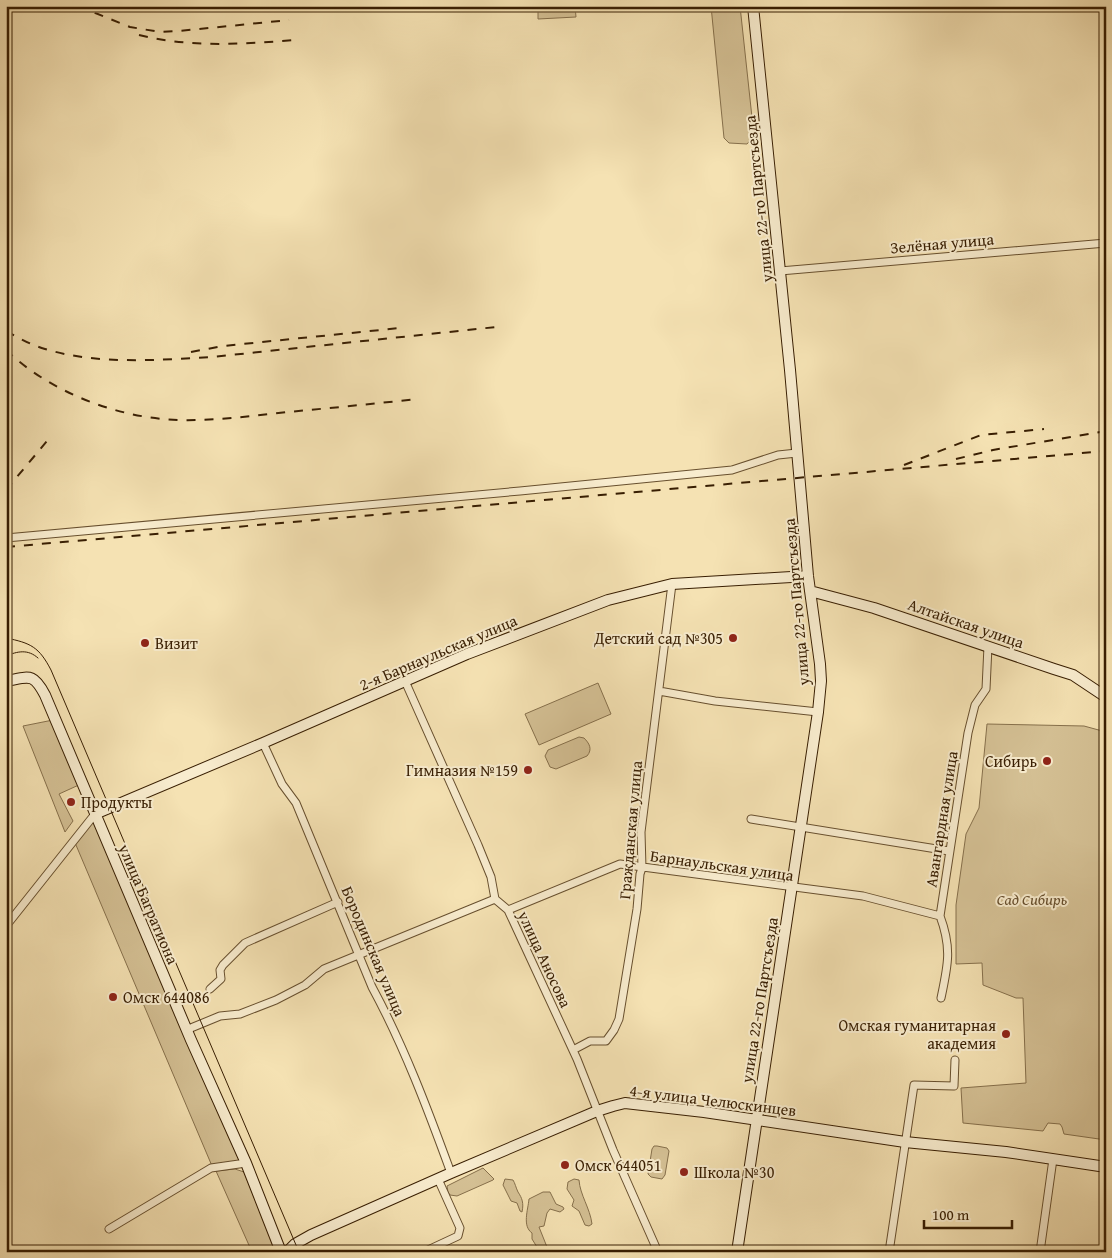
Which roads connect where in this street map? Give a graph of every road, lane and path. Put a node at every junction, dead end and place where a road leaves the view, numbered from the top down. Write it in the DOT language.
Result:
graph roads {
  1 [pos="754,6"];
  2 [pos="1106,243"];
  3 [pos="780,271"];
  4 [pos="797,453"];
  5 [pos="6,538"];
  6 [pos="808,576"];
  7 [pos="672,584"];
  8 [pos="810,591"];
  9 [pos="988,646"];
  10 [pos="405,681"];
  11 [pos="6,682"];
  12 [pos="659,691"];
  13 [pos="1106,697"];
  14 [pos="818,712"];
  15 [pos="263,743"];
  16 [pos="95,814"];
  17 [pos="751,819"];
  18 [pos="800,828"];
  19 [pos="949,851"];
  20 [pos="642,868"];
  21 [pos="791,888"];
  22 [pos="495,899"];
  23 [pos="338,902"];
  24 [pos="508,910"];
  25 [pos="940,916"];
  26 [pos="6,926"];
  27 [pos="360,954"];
  28 [pos="210,989"];
  29 [pos="941,998"];
  30 [pos="186,1030"];
  31 [pos="573,1050"];
  32 [pos="955,1060"];
  33 [pos="597,1111"];
  34 [pos="756,1120"];
  35 [pos="905,1142"];
  36 [pos="1053,1159"];
  37 [pos="246,1163"];
  38 [pos="1106,1167"];
  39 [pos="451,1173"];
  40 [pos="438,1178"];
  41 [pos="109,1229"];
  42 [pos="281,1252"];
  43 [pos="287,1252"];
  44 [pos="429,1252"];
  45 [pos="658,1252"];
  46 [pos="737,1252"];
  47 [pos="889,1252"];
  48 [pos="1040,1252"];
  1 -- 3 [label="main road, улица 22-го Партсъезда"];
  2 -- 3 [label="street, Зелёная улица"];
  3 -- 4 [label="main road, улица 22-го Партсъезда"];
  4 -- 5 [label="street"];
  4 -- 6 [label="main road, улица 22-го Партсъезда"];
  6 -- 7 [label="main road, 2-я Барнаульская улица"];
  6 -- 8 [label="main road, улица 22-го Партсъезда"];
  7 -- 10 [label="main road, 2-я Барнаульская улица"];
  7 -- 12 [label="street, Гражданская улица"];
  8 -- 9 [label="main road, Алтайская улица"];
  8 -- 14 [label="main road, улица 22-го Партсъезда"];
  9 -- 13 [label="main road, Алтайская улица"];
  9 -- 19 [label="street, Авангардная улица"];
  10 -- 15 [label="main road, 2-я Барнаульская улица"];
  10 -- 22 [label="street"];
  11 -- 16 [label="main road, улица Багратиона"];
  12 -- 14 [label="street"];
  12 -- 20 [label="street, Гражданская улица"];
  14 -- 18 [label="main road, улица 22-го Партсъезда"];
  15 -- 16 [label="main road, 2-я Барнаульская улица"];
  15 -- 23 [label="street, Бородинская улица"];
  16 -- 26 [label="street"];
  16 -- 30 [label="main road, улица Багратиона"];
  17 -- 18 [label="street"];
  18 -- 19 [label="street"];
  18 -- 21 [label="main road, улица 22-го Партсъезда"];
  19 -- 25 [label="street, Авангардная улица"];
  20 -- 21 [label="street, Барнаульская улица"];
  20 -- 24 [label="street, Барнаульская улица"];
  20 -- 31 [label="street, Гражданская улица"];
  21 -- 25 [label="street, Барнаульская улица"];
  21 -- 34 [label="main road, улица 22-го Партсъезда"];
  22 -- 24 [label="street, улица Аносова"];
  22 -- 27 [label="street"];
  23 -- 27 [label="street, Бородинская улица"];
  23 -- 28 [label="street"];
  24 -- 31 [label="street, улица Аносова"];
  25 -- 29 [label="street, Авангардная улица"];
  27 -- 30 [label="street"];
  27 -- 39 [label="street, Бородинская улица"];
  30 -- 37 [label="main road, улица Багратиона"];
  31 -- 33 [label="street, улица Аносова"];
  32 -- 35 [label="street"];
  33 -- 34 [label="main road, 4-я улица Челюскинцев"];
  33 -- 39 [label="main road, 4-я улица Челюскинцев"];
  33 -- 45 [label="street, улица Аносова"];
  34 -- 35 [label="main road, 4-я улица Челюскинцев"];
  34 -- 46 [label="main road, улица 22-го Партсъезда"];
  35 -- 36 [label="main road, 4-я улица Челюскинцев"];
  35 -- 47 [label="street"];
  36 -- 38 [label="main road, 4-я улица Челюскинцев"];
  36 -- 48 [label="street"];
  37 -- 41 [label="street"];
  37 -- 42 [label="main road, улица Багратиона"];
  39 -- 40 [label="main road, 4-я улица Челюскинцев"];
  40 -- 43 [label="main road, 4-я улица Челюскинцев"];
  40 -- 44 [label="street"];
}
